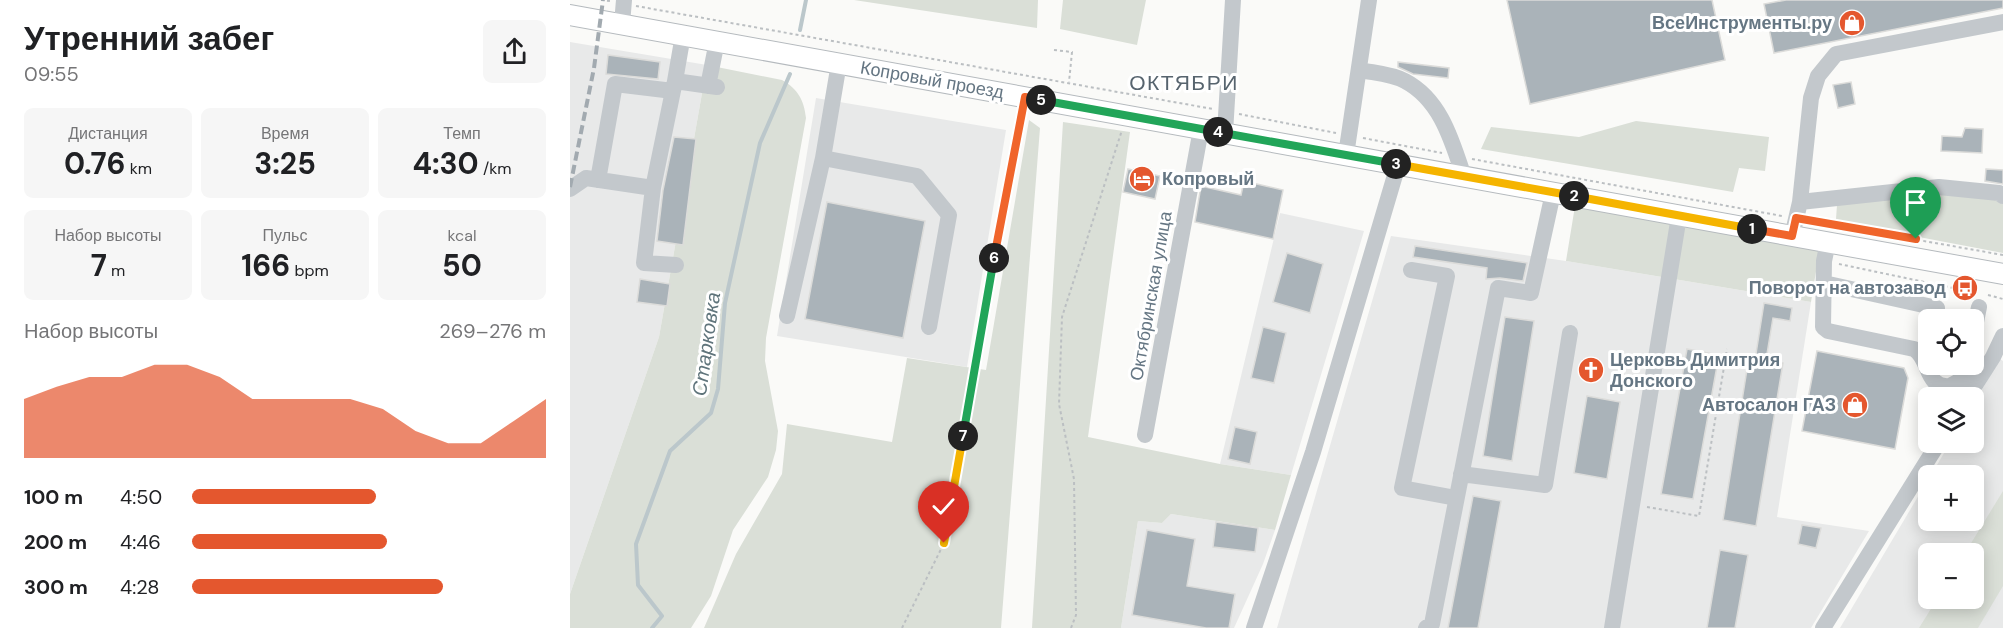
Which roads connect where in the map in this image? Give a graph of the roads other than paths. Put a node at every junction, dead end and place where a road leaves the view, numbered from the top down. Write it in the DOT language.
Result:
graph roads {
  1 [pos="1233,0"];
  2 [pos="1369,0"];
  3 [pos="624,2"];
  4 [pos="570,15"];
  5 [pos="2003,21"];
  6 [pos="621,24"];
  7 [pos="683,35"];
  8 [pos="717,41"];
  9 [pos="839,63"];
  10 [pos="1360,70"];
  11 [pos="674,86"];
  12 [pos="1201,129"];
  13 [pos="1225,133"];
  14 [pos="1346,155"];
  15 [pos="823,158"];
  16 [pos="1398,165"];
  17 [pos="1464,177"];
  18 [pos="598,180"];
  19 [pos="653,188"];
  20 [pos="570,189"];
  21 [pos="1553,193"];
  22 [pos="2003,196"];
  23 [pos="1679,216"];
  24 [pos="1796,219"];
  25 [pos="1826,252"];
  26 [pos="676,265"];
  27 [pos="1411,270"];
  28 [pos="2003,274"];
  29 [pos="1824,283"];
  30 [pos="1979,306"];
  31 [pos="1937,308"];
  32 [pos="1978,309"];
  33 [pos="787,316"];
  34 [pos="929,327"];
  35 [pos="1570,333"];
  36 [pos="2003,336"];
  37 [pos="1918,351"];
  38 [pos="1988,365"];
  39 [pos="1984,366"];
  40 [pos="1930,375"];
  41 [pos="1962,375"];
  42 [pos="1975,387"];
  43 [pos="1145,435"];
  44 [pos="1932,453"];
  45 [pos="1461,474"];
  46 [pos="1456,498"];
  47 [pos="1254,628"];
  48 [pos="1426,628"];
  49 [pos="1612,628"];
  50 [pos="1823,628"];
  1 -- 13 [label="street"];
  2 -- 10 [label="street"];
  3 -- 6 [label="street"];
  4 -- 6 [label="main road, Копровый проезд"];
  5 -- 24 [label="street"];
  6 -- 7 [label="main road, Копровый проезд"];
  7 -- 8 [label="main road, Копровый проезд"];
  7 -- 11 [label="street"];
  8 -- 9 [label="main road, Копровый проезд"];
  8 -- 11 [label="street"];
  9 -- 12 [label="main road, Копровый проезд"];
  9 -- 15 [label="street"];
  10 -- 14 [label="street"];
  10 -- 17 [label="street"];
  11 -- 18 [label="street"];
  11 -- 19 [label="street"];
  12 -- 13 [label="main road, Копровый проезд"];
  12 -- 43 [label="street, Октябринская улица"];
  13 -- 14 [label="main road, Копровый проезд"];
  14 -- 16 [label="main road, Копровый проезд"];
  15 -- 33 [label="street"];
  15 -- 34 [label="street"];
  16 -- 17 [label="main road, Копровый проезд"];
  16 -- 47 [label="street"];
  17 -- 21 [label="main road, Копровый проезд"];
  18 -- 19 [label="street"];
  18 -- 20 [label="street"];
  19 -- 26 [label="street"];
  21 -- 23 [label="main road, Копровый проезд"];
  21 -- 45 [label="street"];
  22 -- 24 [label="street"];
  23 -- 24 [label="main road, Копровый проезд"];
  23 -- 49 [label="street"];
  24 -- 25 [label="main road, Копровый проезд"];
  25 -- 28 [label="main road, Копровый проезд"];
  25 -- 29 [label="street"];
  27 -- 46 [label="street"];
  29 -- 31 [label="street"];
  29 -- 37 [label="street"];
  30 -- 32 [label="street"];
  35 -- 45 [label="street"];
  36 -- 38 [label="street"];
  38 -- 39 [label="street"];
  38 -- 42 [label="street"];
  40 -- 41 [label="street"];
  44 -- 50 [label="street"];
  45 -- 46 [label="street"];
  46 -- 48 [label="street"];
}
